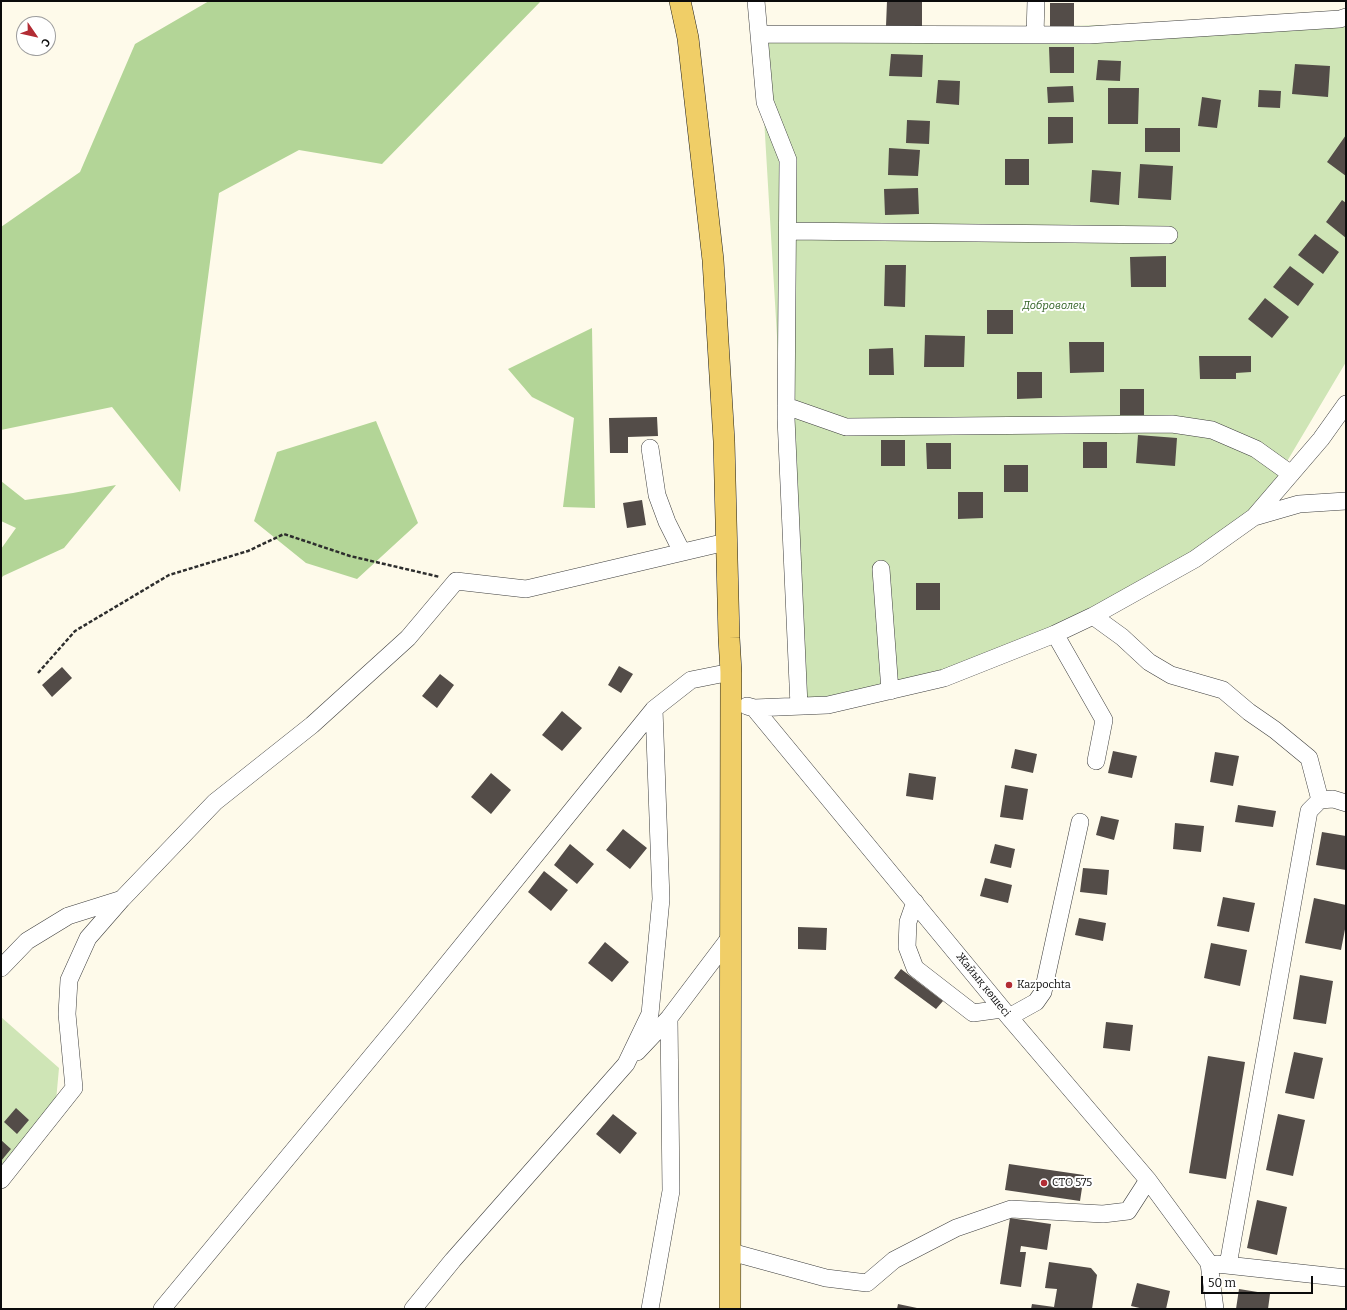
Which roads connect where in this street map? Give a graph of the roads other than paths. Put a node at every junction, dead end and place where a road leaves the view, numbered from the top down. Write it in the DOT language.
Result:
graph roads {
  1 [pos="680,1"];
  2 [pos="756,1"];
  3 [pos="1036,1"];
  4 [pos="1346,17"];
  5 [pos="759,34"];
  6 [pos="1035,35"];
  7 [pos="788,231"];
  8 [pos="1169,236"];
  9 [pos="1346,404"];
  10 [pos="786,406"];
  11 [pos="650,448"];
  12 [pos="1291,474"];
  13 [pos="1346,502"];
  14 [pos="1254,517"];
  15 [pos="726,542"];
  16 [pos="682,552"];
  17 [pos="881,569"];
  18 [pos="1093,616"];
  19 [pos="1055,634"];
  20 [pos="731,672"];
  21 [pos="890,691"];
  22 [pos="731,702"];
  23 [pos="799,706"];
  24 [pos="754,708"];
  25 [pos="654,709"];
  26 [pos="1096,761"];
  27 [pos="1320,800"];
  28 [pos="1346,803"];
  29 [pos="1080,822"];
  30 [pos="122,899"];
  31 [pos="915,902"];
  32 [pos="731,936"];
  33 [pos="1,968"];
  34 [pos="1006,1013"];
  35 [pos="669,1018"];
  36 [pos="626,1064"];
  37 [pos="1,1180"];
  38 [pos="1148,1180"];
  39 [pos="730,1252"];
  40 [pos="1209,1263"];
  41 [pos="1228,1265"];
  42 [pos="1346,1278"];
  43 [pos="162,1309"];
  44 [pos="413,1309"];
  45 [pos="650,1309"];
  46 [pos="730,1309"];
  47 [pos="1215,1309"];
  1 -- 15 [label="main road"];
  2 -- 5 [label="street"];
  3 -- 6 [label="street"];
  4 -- 6 [label="street"];
  5 -- 6 [label="street"];
  5 -- 7 [label="street"];
  7 -- 8 [label="street"];
  7 -- 10 [label="street"];
  9 -- 12 [label="street"];
  10 -- 12 [label="street"];
  10 -- 23 [label="street"];
  11 -- 16 [label="street"];
  12 -- 14 [label="street"];
  13 -- 14 [label="street"];
  14 -- 18 [label="street"];
  15 -- 16 [label="street"];
  15 -- 20 [label="main road"];
  16 -- 30 [label="street"];
  17 -- 21 [label="street"];
  18 -- 19 [label="street"];
  18 -- 27 [label="street"];
  19 -- 21 [label="street"];
  19 -- 26 [label="street"];
  20 -- 22 [label="main road"];
  20 -- 25 [label="street"];
  21 -- 23 [label="street"];
  22 -- 24 [label="street"];
  22 -- 32 [label="main road"];
  23 -- 24 [label="street"];
  24 -- 31 [label="street, Жайық көшесі"];
  25 -- 36 [label="street"];
  25 -- 43 [label="street"];
  27 -- 28 [label="street"];
  27 -- 41 [label="street"];
  29 -- 34 [label="street"];
  30 -- 33 [label="street"];
  30 -- 37 [label="street"];
  31 -- 34 [label="street, Жайық көшесі"];
  31 -- 34 [label="street"];
  32 -- 35 [label="street"];
  32 -- 39 [label="main road"];
  34 -- 38 [label="street, Жайық көшесі"];
  35 -- 36 [label="street"];
  35 -- 45 [label="street"];
  36 -- 44 [label="street"];
  38 -- 39 [label="street"];
  38 -- 40 [label="street, Жайық көшесі"];
  39 -- 46 [label="main road"];
  40 -- 41 [label="street"];
  40 -- 47 [label="street"];
  41 -- 42 [label="street"];
}
